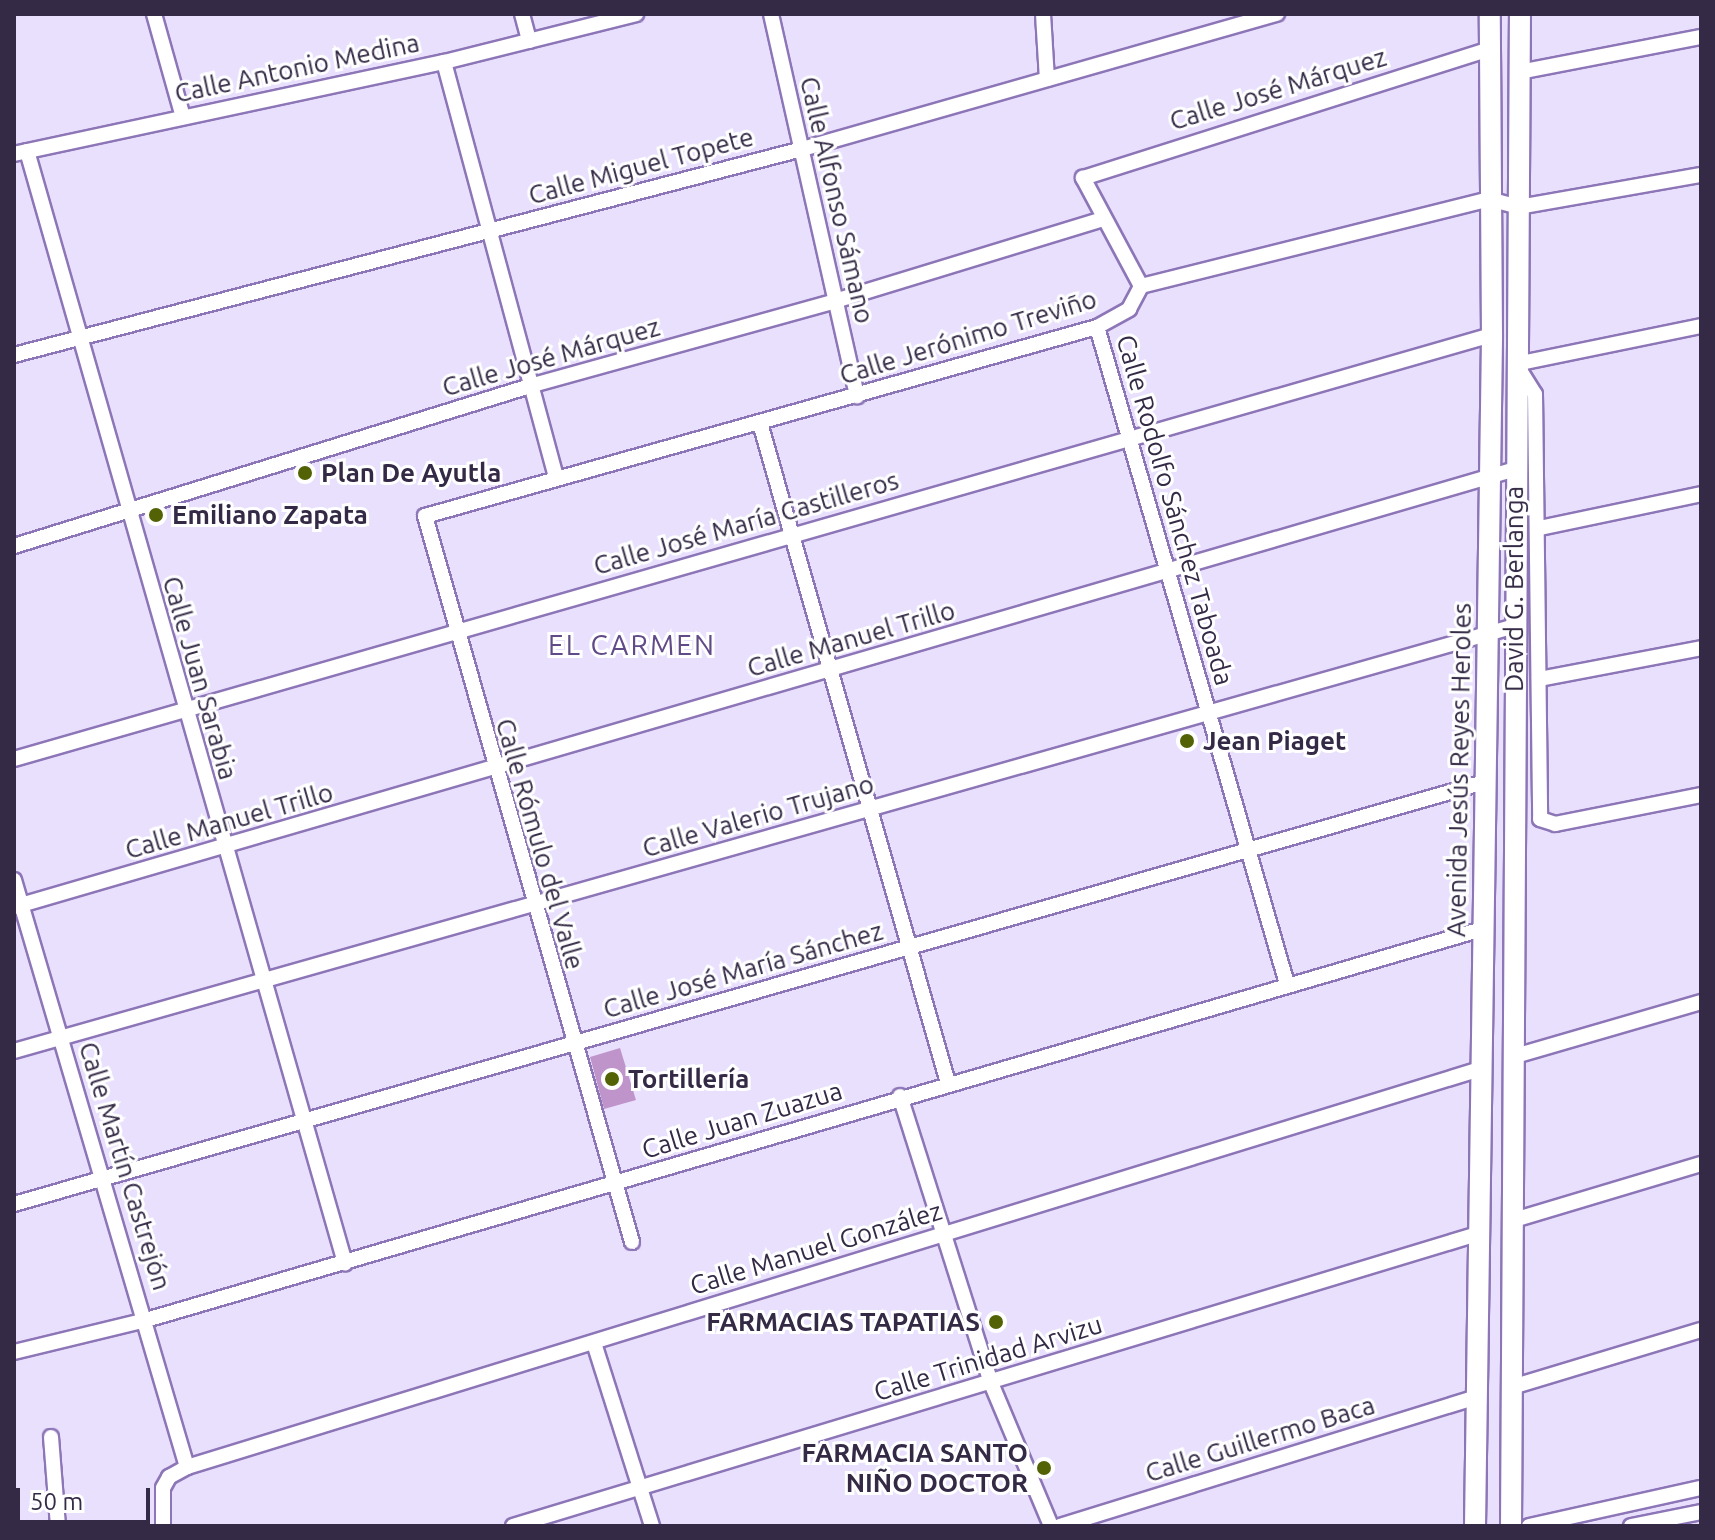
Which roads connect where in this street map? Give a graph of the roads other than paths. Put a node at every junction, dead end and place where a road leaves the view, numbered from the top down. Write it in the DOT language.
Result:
graph roads {
  1 [pos="154,14"];
  2 [pos="522,14"];
  3 [pos="636,14"];
  4 [pos="771,14"];
  5 [pos="1043,14"];
  6 [pos="1217,14"];
  7 [pos="1277,14"];
  8 [pos="1490,14"];
  9 [pos="1520,14"];
  10 [pos="1219,31"];
  11 [pos="1701,37"];
  12 [pos="529,41"];
  13 [pos="1489,49"];
  14 [pos="444,62"];
  15 [pos="1519,72"];
  16 [pos="1047,79"];
  17 [pos="183,117"];
  18 [pos="802,149"];
  19 [pos="20,153"];
  20 [pos="1701,175"];
  21 [pos="1489,199"];
  22 [pos="1519,207"];
  23 [pos="1104,219"];
  24 [pos="491,231"];
  25 [pos="1141,286"];
  26 [pos="835,301"];
  27 [pos="1701,326"];
  28 [pos="1097,327"];
  29 [pos="1492,335"];
  30 [pos="79,339"];
  31 [pos="14,355"];
  32 [pos="1516,364"];
  33 [pos="533,385"];
  34 [pos="857,396"];
  35 [pos="760,423"];
  36 [pos="1130,437"];
  37 [pos="1516,469"];
  38 [pos="556,477"];
  39 [pos="1490,479"];
  40 [pos="1701,494"];
  41 [pos="127,514"];
  42 [pos="425,516"];
  43 [pos="1540,528"];
  44 [pos="793,536"];
  45 [pos="14,546"];
  46 [pos="1168,571"];
  47 [pos="1515,626"];
  48 [pos="454,632"];
  49 [pos="1487,635"];
  50 [pos="1701,648"];
  51 [pos="831,670"];
  52 [pos="1539,679"];
  53 [pos="184,708"];
  54 [pos="1209,714"];
  55 [pos="14,759"];
  56 [pos="494,768"];
  57 [pos="1485,782"];
  58 [pos="1701,795"];
  59 [pos="870,809"];
  60 [pos="224,849"];
  61 [pos="1247,849"];
  62 [pos="14,880"];
  63 [pos="533,904"];
  64 [pos="18,906"];
  65 [pos="1482,929"];
  66 [pos="909,947"];
  67 [pos="261,981"];
  68 [pos="1287,984"];
  69 [pos="1701,1002"];
  70 [pos="62,1038"];
  71 [pos="573,1043"];
  72 [pos="14,1051"];
  73 [pos="1515,1056"];
  74 [pos="1480,1069"];
  75 [pos="948,1083"];
  76 [pos="900,1096"];
  77 [pos="303,1121"];
  78 [pos="1701,1164"];
  79 [pos="104,1178"];
  80 [pos="615,1184"];
  81 [pos="14,1204"];
  82 [pos="1514,1220"];
  83 [pos="941,1233"];
  84 [pos="1477,1234"];
  85 [pos="632,1242"];
  86 [pos="345,1263"];
  87 [pos="146,1320"];
  88 [pos="1701,1330"];
  89 [pos="594,1343"];
  90 [pos="14,1352"];
  91 [pos="991,1383"];
  92 [pos="1512,1387"];
  93 [pos="1474,1398"];
  94 [pos="51,1437"];
  95 [pos="187,1467"];
  96 [pos="640,1486"];
  97 [pos="1701,1488"];
  98 [pos="1701,1512"];
  99 [pos="58,1526"];
  100 [pos="163,1526"];
  101 [pos="513,1526"];
  102 [pos="652,1526"];
  103 [pos="1051,1526"];
  104 [pos="1060,1526"];
  105 [pos="1475,1526"];
  106 [pos="1511,1526"];
  107 [pos="1529,1526"];
  108 [pos="1631,1526"];
  1 -- 17 [label="street"];
  2 -- 12 [label="street"];
  3 -- 12 [label="street, Calle Antonio Medina"];
  4 -- 18 [label="street, Calle Alfonso Sámano"];
  5 -- 16 [label="street"];
  6 -- 10 [label="street"];
  7 -- 10 [label="street, Calle Miguel Topete"];
  8 -- 13 [label="street, Avenida Jesús Reyes Heroles"];
  9 -- 15 [label="street, Avenida Jesús Reyes Heroles"];
  10 -- 16 [label="street, Calle Miguel Topete"];
  11 -- 15 [label="street"];
  12 -- 14 [label="street, Calle Antonio Medina"];
  13 -- 21 [label="street, Avenida Jesús Reyes Heroles"];
  13 -- 23 [label="street, Calle José Márquez"];
  14 -- 17 [label="street, Calle Antonio Medina"];
  14 -- 24 [label="street"];
  15 -- 22 [label="street, Avenida Jesús Reyes Heroles"];
  16 -- 18 [label="street, Calle Miguel Topete"];
  17 -- 19 [label="street, Calle Antonio Medina"];
  18 -- 24 [label="street, Calle Miguel Topete"];
  18 -- 26 [label="street, Calle Alfonso Sámano"];
  19 -- 30 [label="street, Calle Juan Sarabia"];
  20 -- 22 [label="street"];
  21 -- 22 [label="street"];
  21 -- 25 [label="street"];
  21 -- 29 [label="street, Avenida Jesús Reyes Heroles"];
  22 -- 32 [label="street, Avenida Jesús Reyes Heroles"];
  23 -- 25 [label="street"];
  23 -- 26 [label="street, Calle José Márquez"];
  24 -- 30 [label="street, Calle Miguel Topete"];
  24 -- 33 [label="street"];
  25 -- 28 [label="street, Calle Jerónimo Treviño"];
  26 -- 33 [label="street, Calle José Márquez"];
  26 -- 34 [label="street, Calle Alfonso Sámano"];
  27 -- 32 [label="street"];
  28 -- 34 [label="street, Calle Jerónimo Treviño"];
  28 -- 36 [label="street, Calle Rodolfo Sánchez Taboada"];
  29 -- 36 [label="street, Calle José María Castilleros"];
  29 -- 39 [label="street, Avenida Jesús Reyes Heroles"];
  30 -- 31 [label="street, Calle Miguel Topete"];
  30 -- 41 [label="street, Calle Juan Sarabia"];
  32 -- 37 [label="street, Avenida Jesús Reyes Heroles"];
  32 -- 43 [label="street, David G. Berlanga"];
  33 -- 38 [label="street"];
  33 -- 41 [label="street, Calle José Márquez"];
  34 -- 35 [label="street, Calle Jerónimo Treviño"];
  35 -- 38 [label="street, Calle Jerónimo Treviño"];
  35 -- 44 [label="street"];
  36 -- 44 [label="street, Calle José María Castilleros"];
  36 -- 46 [label="street, Calle Rodolfo Sánchez Taboada"];
  37 -- 39 [label="street, Calle Manuel Trillo"];
  37 -- 47 [label="street, Avenida Jesús Reyes Heroles"];
  38 -- 42 [label="street, Calle Jerónimo Treviño"];
  39 -- 46 [label="street, Calle Manuel Trillo"];
  39 -- 49 [label="street, Avenida Jesús Reyes Heroles"];
  40 -- 43 [label="street"];
  41 -- 45 [label="street, Calle José Márquez"];
  41 -- 53 [label="street, Calle Juan Sarabia"];
  42 -- 48 [label="street, Calle Rómulo del Valle"];
  43 -- 52 [label="street, David G. Berlanga"];
  44 -- 48 [label="street, Calle José María Castilleros"];
  44 -- 51 [label="street"];
  46 -- 51 [label="street, Calle Manuel Trillo"];
  46 -- 54 [label="street, Calle Rodolfo Sánchez Taboada"];
  47 -- 49 [label="street, Calle Valerio Trujano"];
  47 -- 73 [label="street, Avenida Jesús Reyes Heroles"];
  48 -- 53 [label="street, Calle José María Castilleros"];
  48 -- 56 [label="street, Calle Rómulo del Valle"];
  49 -- 54 [label="street, Calle Valerio Trujano"];
  49 -- 57 [label="street, Avenida Jesús Reyes Heroles"];
  50 -- 52 [label="street"];
  51 -- 56 [label="street, Calle Manuel Trillo"];
  51 -- 59 [label="street"];
  52 -- 58 [label="street, David G. Berlanga"];
  53 -- 55 [label="street, Calle José María Castilleros"];
  53 -- 60 [label="street, Calle Juan Sarabia"];
  54 -- 59 [label="street, Calle Valerio Trujano"];
  54 -- 61 [label="street, Calle Rodolfo Sánchez Taboada"];
  56 -- 60 [label="street, Calle Manuel Trillo"];
  56 -- 63 [label="street, Calle Rómulo del Valle"];
  57 -- 61 [label="street, Calle José María Sánchez"];
  57 -- 65 [label="street, Avenida Jesús Reyes Heroles"];
  59 -- 63 [label="street, Calle Valerio Trujano"];
  59 -- 66 [label="street"];
  60 -- 64 [label="street, Calle Manuel Trillo"];
  60 -- 67 [label="street, Calle Juan Sarabia"];
  61 -- 66 [label="street, Calle José María Sánchez"];
  61 -- 68 [label="street, Calle Rodolfo Sánchez Taboada"];
  62 -- 64 [label="street, Calle Martín Castrejón"];
  63 -- 67 [label="street, Calle Valerio Trujano"];
  63 -- 71 [label="street, Calle Rómulo del Valle"];
  64 -- 70 [label="street, Calle Martín Castrejón"];
  65 -- 68 [label="street, Calle Juan Zuazua"];
  65 -- 74 [label="street, Avenida Jesús Reyes Heroles"];
  66 -- 71 [label="street, Calle José María Sánchez"];
  66 -- 75 [label="street"];
  67 -- 70 [label="street, Calle Valerio Trujano"];
  67 -- 77 [label="street, Calle Juan Sarabia"];
  68 -- 75 [label="street, Calle Juan Zuazua"];
  69 -- 73 [label="street"];
  70 -- 72 [label="street, Calle Valerio Trujano"];
  70 -- 79 [label="street, Calle Martín Castrejón"];
  71 -- 77 [label="street, Calle José María Sánchez"];
  71 -- 80 [label="street, Calle Rómulo del Valle"];
  73 -- 82 [label="street, Avenida Jesús Reyes Heroles"];
  74 -- 83 [label="street, Calle Manuel González"];
  74 -- 84 [label="street, Avenida Jesús Reyes Heroles"];
  75 -- 76 [label="street, Calle Juan Zuazua"];
  76 -- 80 [label="street, Calle Juan Zuazua"];
  76 -- 83 [label="street"];
  77 -- 79 [label="street, Calle José María Sánchez"];
  77 -- 86 [label="street, Calle Juan Sarabia"];
  78 -- 82 [label="street"];
  79 -- 81 [label="street, Calle José María Sánchez"];
  79 -- 87 [label="street, Calle Martín Castrejón"];
  80 -- 85 [label="street, Calle Rómulo del Valle"];
  80 -- 86 [label="street, Calle Juan Zuazua"];
  82 -- 92 [label="street, Avenida Jesús Reyes Heroles"];
  83 -- 89 [label="street, Calle Manuel González"];
  83 -- 91 [label="street"];
  84 -- 91 [label="street, Calle Trinidad Arvizu"];
  84 -- 93 [label="street, Avenida Jesús Reyes Heroles"];
  86 -- 87 [label="street, Calle Juan Zuazua"];
  87 -- 90 [label="street, Calle Juan Zuazua"];
  87 -- 95 [label="street, Calle Martín Castrejón"];
  88 -- 92 [label="street"];
  89 -- 95 [label="street, Calle Manuel González"];
  89 -- 96 [label="street"];
  91 -- 96 [label="street, Calle Trinidad Arvizu"];
  91 -- 103 [label="street"];
  92 -- 106 [label="street, Avenida Jesús Reyes Heroles"];
  93 -- 104 [label="street, Calle Guillermo Baca"];
  93 -- 105 [label="street, Avenida Jesús Reyes Heroles"];
  94 -- 99 [label="street"];
  95 -- 100 [label="street, Calle Manuel González"];
  96 -- 101 [label="street, Calle Trinidad Arvizu"];
  96 -- 102 [label="street"];
  97 -- 107 [label="street"];
  98 -- 108 [label="street"];
}
